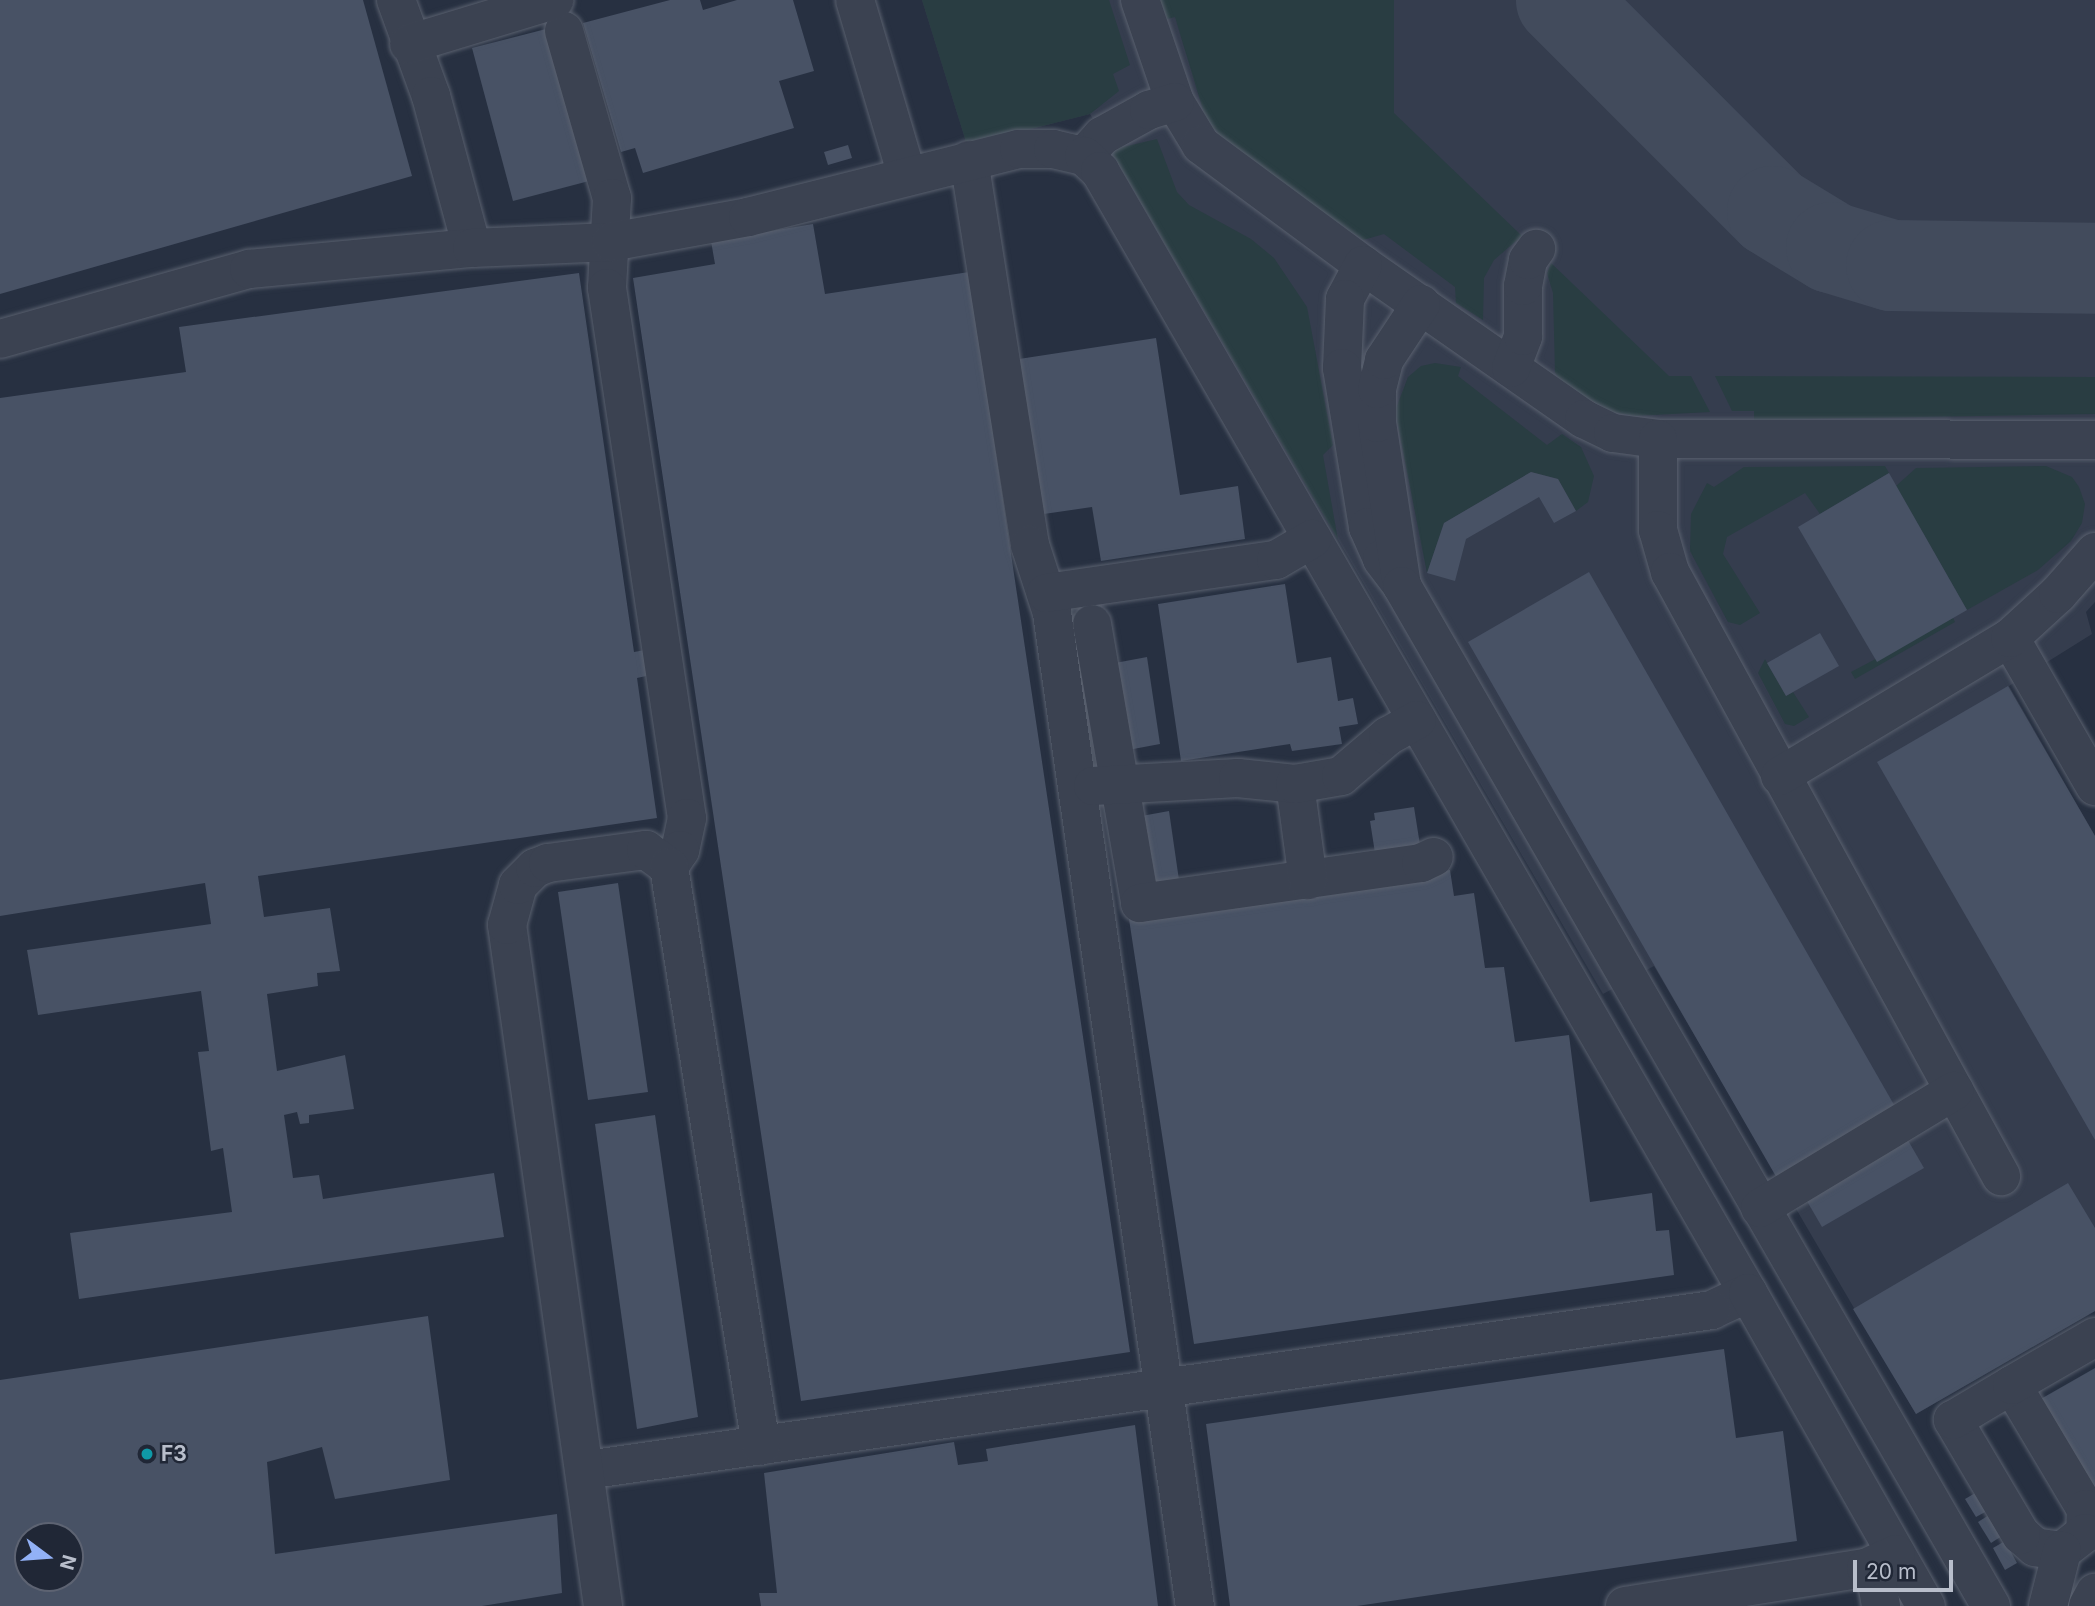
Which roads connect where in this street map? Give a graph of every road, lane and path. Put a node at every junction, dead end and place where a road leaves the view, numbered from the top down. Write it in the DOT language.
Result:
graph roads {
  1 [pos="396,0"];
  2 [pos="855,0"];
  3 [pos="1140,0"];
  4 [pos="559,16"];
  5 [pos="409,44"];
  6 [pos="1175,102"];
  7 [pos="1084,156"];
  8 [pos="969,160"];
  9 [pos="907,176"];
  10 [pos="611,242"];
  11 [pos="472,248"];
  12 [pos="1536,249"];
  13 [pos="1363,265"];
  14 [pos="1421,304"];
  15 [pos="0,340"];
  16 [pos="1511,368"];
  17 [pos="1658,439"];
  18 [pos="2095,440"];
  19 [pos="1312,539"];
  20 [pos="2095,552"];
  21 [pos="1402,586"];
  22 [pos="1046,593"];
  23 [pos="1092,624"];
  24 [pos="2010,638"];
  25 [pos="1417,720"];
  26 [pos="1780,776"];
  27 [pos="1118,783"];
  28 [pos="1295,784"];
  29 [pos="2095,786"];
  30 [pos="1077,789"];
  31 [pos="1434,856"];
  32 [pos="669,866"];
  33 [pos="1308,880"];
  34 [pos="1954,1091"];
  35 [pos="2001,1176"];
  36 [pos="1760,1208"];
  37 [pos="1748,1293"];
  38 [pos="2095,1337"];
  39 [pos="2012,1385"];
  40 [pos="1163,1388"];
  41 [pos="1953,1420"];
  42 [pos="761,1446"];
  43 [pos="1901,1451"];
  44 [pos="586,1470"];
  45 [pos="2062,1551"];
  46 [pos="1885,1559"];
  47 [pos="2095,1593"];
  48 [pos="603,1606"];
  49 [pos="1195,1606"];
  50 [pos="1625,1606"];
  51 [pos="1881,1606"];
  52 [pos="1926,1606"];
  53 [pos="1991,1606"];
  54 [pos="2048,1606"];
  55 [pos="2088,1606"];
  1 -- 5 [label="street"];
  2 -- 9 [label="street"];
  3 -- 6 [label="street"];
  4 -- 5 [label="street"];
  4 -- 10 [label="street"];
  5 -- 11 [label="street"];
  6 -- 7 [label="street"];
  6 -- 13 [label="street"];
  7 -- 8 [label="street"];
  7 -- 19 [label="street"];
  8 -- 9 [label="street"];
  8 -- 22 [label="street"];
  9 -- 10 [label="street"];
  10 -- 11 [label="street"];
  10 -- 32 [label="street"];
  11 -- 15 [label="street"];
  12 -- 16 [label="street"];
  13 -- 14 [label="street"];
  13 -- 21 [label="street"];
  14 -- 16 [label="street"];
  14 -- 21 [label="street"];
  16 -- 17 [label="street"];
  17 -- 18 [label="street"];
  17 -- 26 [label="street"];
  19 -- 22 [label="street"];
  19 -- 25 [label="street"];
  20 -- 24 [label="street"];
  21 -- 36 [label="street"];
  22 -- 30 [label="street"];
  23 -- 27 [label="street"];
  24 -- 26 [label="street"];
  24 -- 29 [label="street"];
  25 -- 28 [label="street"];
  25 -- 37 [label="street"];
  26 -- 34 [label="street"];
  27 -- 28 [label="street"];
  27 -- 30 [label="street"];
  27 -- 33 [label="street"];
  28 -- 33 [label="street"];
  30 -- 40 [label="street"];
  31 -- 33 [label="street"];
  32 -- 42 [label="street"];
  32 -- 44 [label="street"];
  34 -- 35 [label="street"];
  34 -- 36 [label="street"];
  36 -- 43 [label="street"];
  37 -- 40 [label="street"];
  37 -- 46 [label="street"];
  38 -- 39 [label="street"];
  39 -- 41 [label="street"];
  39 -- 45 [label="street"];
  40 -- 42 [label="street"];
  40 -- 49 [label="street"];
  41 -- 43 [label="street"];
  41 -- 45 [label="street"];
  42 -- 44 [label="street"];
  43 -- 53 [label="street"];
  44 -- 48 [label="street"];
  45 -- 54 [label="street"];
  46 -- 50 [label="street"];
  46 -- 51 [label="street"];
  46 -- 52 [label="street"];
  47 -- 55 [label="street"];
}
